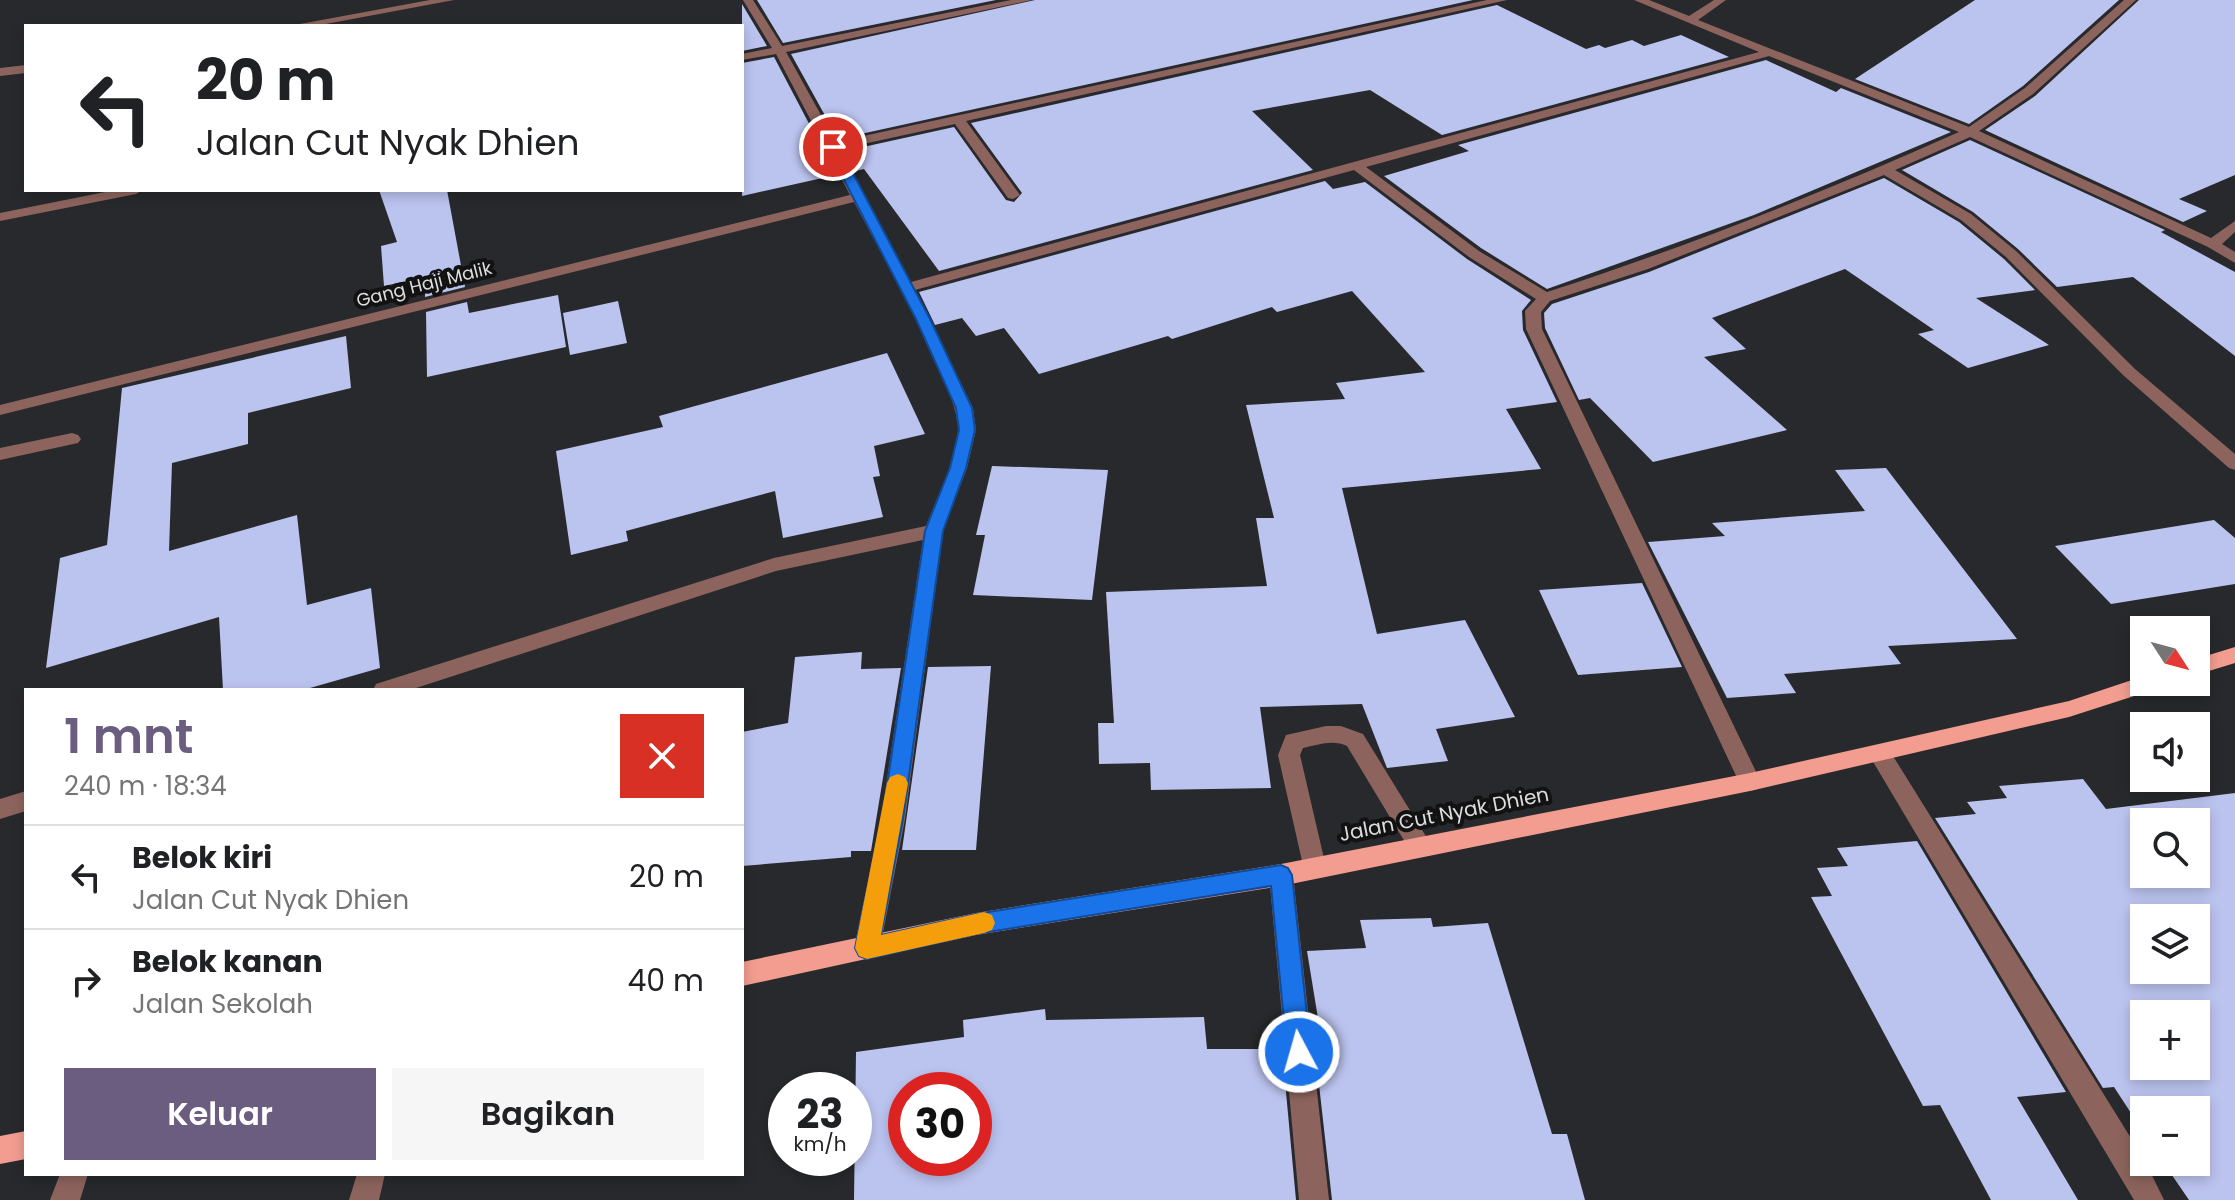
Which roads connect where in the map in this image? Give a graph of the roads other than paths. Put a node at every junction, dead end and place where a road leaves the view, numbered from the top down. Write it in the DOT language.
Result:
graph roads {
  1 [pos="449,0"];
  2 [pos="748,0"];
  3 [pos="1027,0"];
  4 [pos="1502,0"];
  5 [pos="1639,0"];
  6 [pos="1721,0"];
  7 [pos="2131,0"];
  8 [pos="1690,20"];
  9 [pos="307,24"];
  10 [pos="777,49"];
  11 [pos="1767,53"];
  12 [pos="744,57"];
  13 [pos="24,69"];
  14 [pos="0,72"];
  15 [pos="959,120"];
  16 [pos="1970,132"];
  17 [pos="833,147"];
  18 [pos="1356,165"];
  19 [pos="1885,170"];
  20 [pos="126,192"];
  21 [pos="1013,195"];
  22 [pos="858,197"];
  23 [pos="0,217"];
  24 [pos="2235,225"];
  25 [pos="2213,244"];
  26 [pos="2235,259"];
  27 [pos="907,288"];
  28 [pos="1545,298"];
  29 [pos="0,410"];
  30 [pos="72,439"];
  31 [pos="0,454"];
  32 [pos="2235,464"];
  33 [pos="934,531"];
  34 [pos="2235,655"];
  35 [pos="2210,663"];
  36 [pos="390,688"];
  37 [pos="2130,689"];
  38 [pos="1880,754"];
  39 [pos="1750,782"];
  40 [pos="24,802"];
  41 [pos="0,809"];
  42 [pos="1419,845"];
  43 [pos="1314,867"];
  44 [pos="1281,875"];
  45 [pos="867,948"];
  46 [pos="744,974"];
  47 [pos="24,1145"];
  48 [pos="0,1150"];
  49 [pos="73,1176"];
  50 [pos="370,1176"];
  51 [pos="65,1200"];
  52 [pos="364,1200"];
  53 [pos="1314,1200"];
  54 [pos="2149,1200"];
  1 -- 9 [label="street"];
  2 -- 10 [label="street"];
  3 -- 10 [label="street"];
  4 -- 15 [label="street"];
  5 -- 8 [label="street"];
  6 -- 8 [label="street"];
  7 -- 16 [label="street"];
  8 -- 11 [label="street"];
  10 -- 12 [label="street"];
  10 -- 17 [label="street"];
  11 -- 16 [label="street"];
  11 -- 18 [label="street"];
  13 -- 14 [label="street"];
  15 -- 17 [label="street"];
  15 -- 21 [label="street"];
  16 -- 19 [label="street"];
  16 -- 25 [label="street"];
  17 -- 22 [label="street"];
  18 -- 27 [label="street"];
  18 -- 28 [label="street"];
  19 -- 28 [label="street"];
  19 -- 32 [label="street"];
  20 -- 23 [label="street"];
  22 -- 27 [label="street"];
  22 -- 29 [label="street, Gang Haji Malik"];
  24 -- 25 [label="street"];
  25 -- 26 [label="street"];
  27 -- 33 [label="street"];
  28 -- 39 [label="street"];
  30 -- 31 [label="street"];
  33 -- 36 [label="street"];
  33 -- 45 [label="street"];
  34 -- 35 [label="main road"];
  37 -- 38 [label="main road, Jalan Cut Nyak Dhien"];
  38 -- 39 [label="main road, Jalan Cut Nyak Dhien"];
  38 -- 54 [label="street"];
  39 -- 42 [label="main road, Jalan Cut Nyak Dhien"];
  40 -- 41 [label="street"];
  42 -- 43 [label="main road, Jalan Cut Nyak Dhien"];
  42 -- 43 [label="street"];
  43 -- 44 [label="main road, Jalan Cut Nyak Dhien"];
  44 -- 45 [label="main road, Jalan Cut Nyak Dhien"];
  44 -- 53 [label="street"];
  45 -- 46 [label="main road, Jalan Cut Nyak Dhien"];
  47 -- 48 [label="main road"];
  49 -- 51 [label="street"];
  50 -- 52 [label="street"];
}
